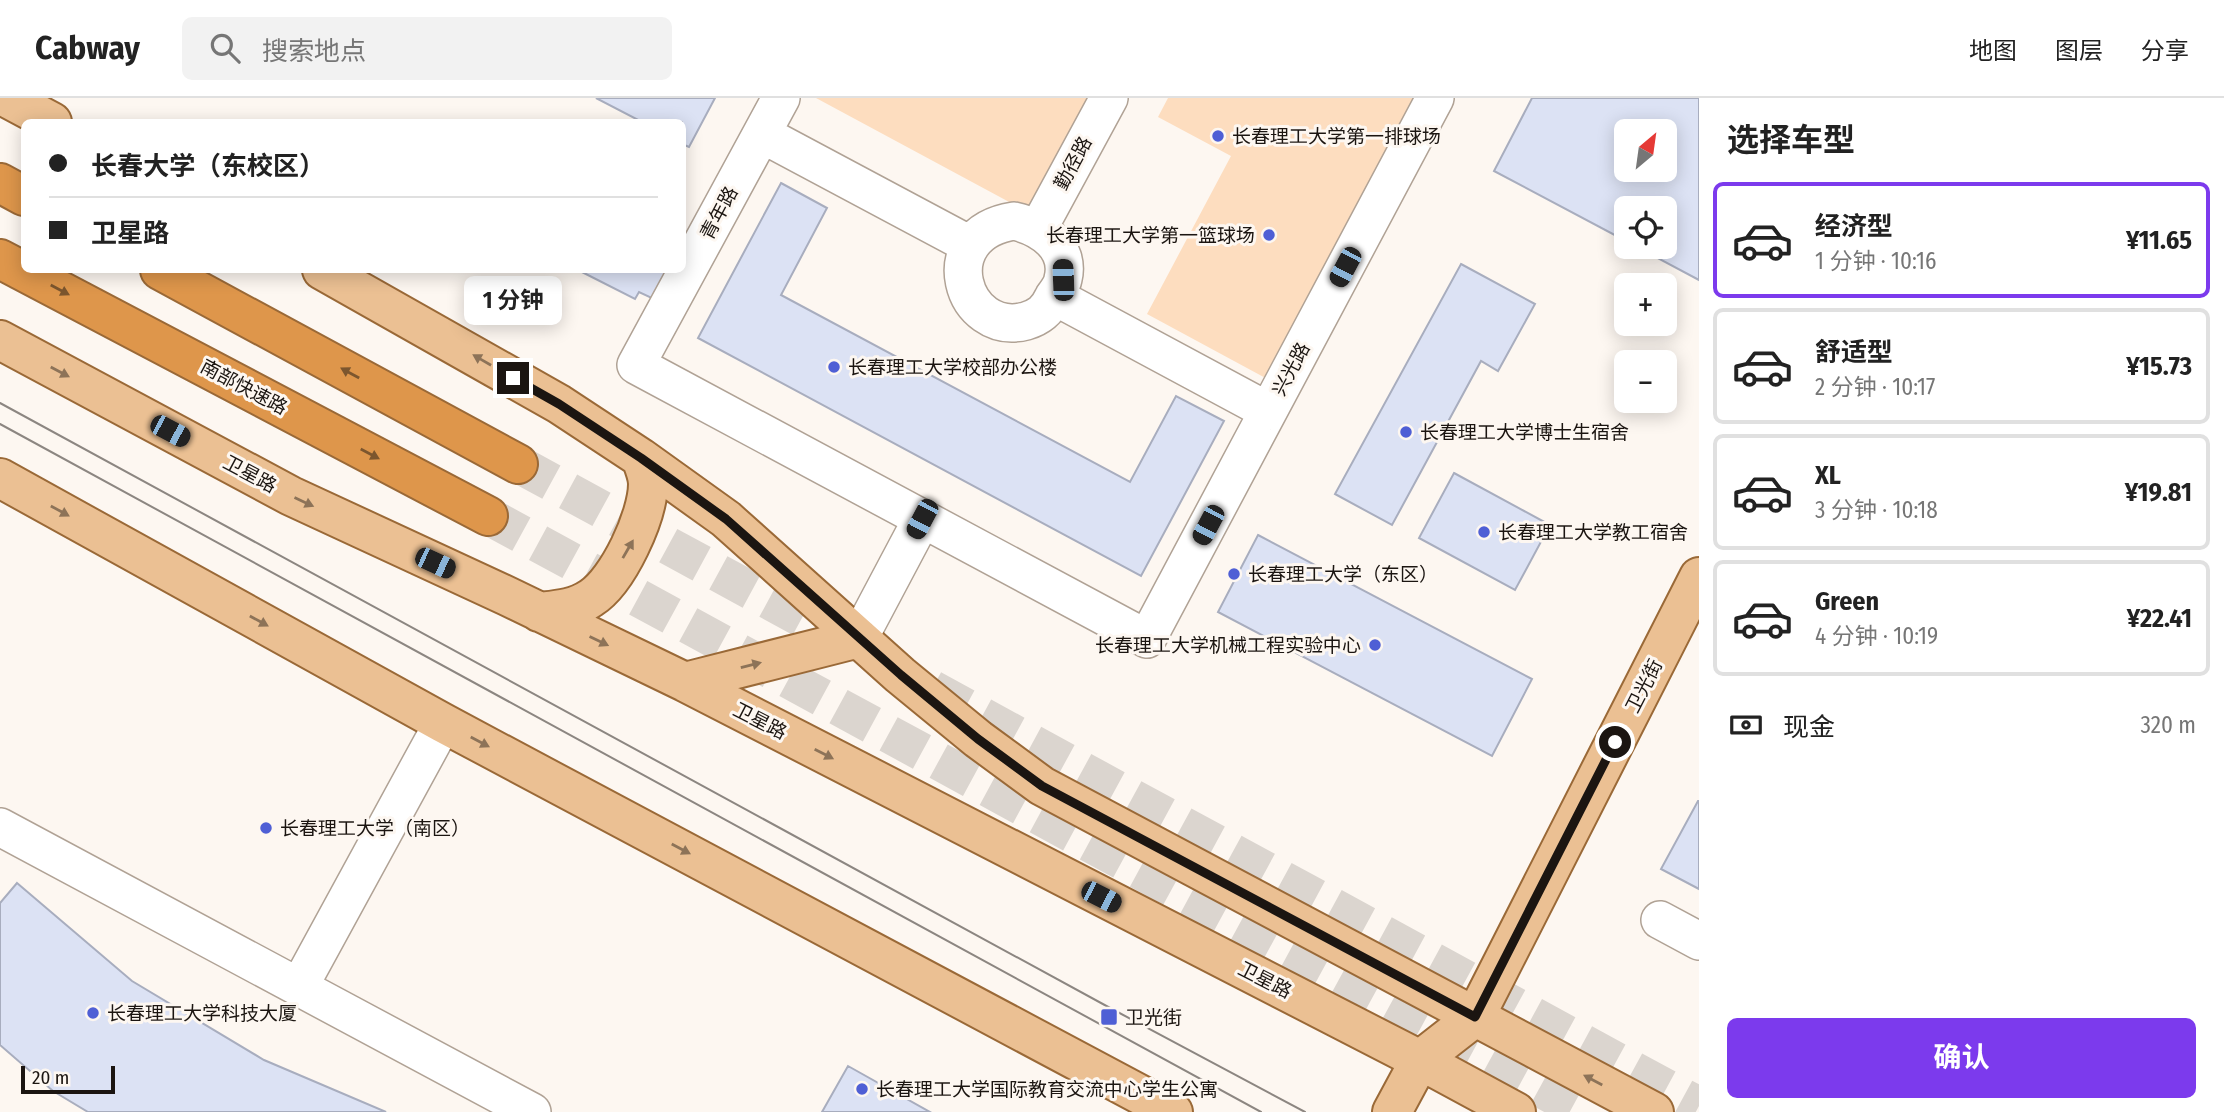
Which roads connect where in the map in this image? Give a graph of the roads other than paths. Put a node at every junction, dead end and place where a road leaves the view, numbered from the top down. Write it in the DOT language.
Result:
graph roads {
  1 [pos="7,98"];
  2 [pos="781,98"];
  3 [pos="1109,98"];
  4 [pos="1435,98"];
  5 [pos="46,119"];
  6 [pos="762,134"];
  7 [pos="0,183"];
  8 [pos="21,194"];
  9 [pos="1038,229"];
  10 [pos="970,245"];
  11 [pos="0,258"];
  12 [pos="21,269"];
  13 [pos="28,273"];
  14 [pos="166,273"];
  15 [pos="327,273"];
  16 [pos="1054,296"];
  17 [pos="0,340"];
  18 [pos="1268,411"];
  19 [pos="641,458"];
  20 [pos="518,464"];
  21 [pos="0,478"];
  22 [pos="488,516"];
  23 [pos="922,519"];
  24 [pos="1699,578"];
  25 [pos="539,612"];
  26 [pos="859,638"];
  27 [pos="685,682"];
  28 [pos="443,723"];
  29 [pos="0,827"];
  30 [pos="1660,920"];
  31 [pos="1699,941"];
  32 [pos="299,987"];
  33 [pos="1475,1017"];
  34 [pos="1420,1060"];
  35 [pos="532,1112"];
  36 [pos="1173,1112"];
  37 [pos="1392,1112"];
  38 [pos="1516,1112"];
  39 [pos="1654,1112"];
  1 -- 5 [label="main road"];
  2 -- 6 [label="lane, 青年路"];
  3 -- 9 [label="lane, 勤径路"];
  4 -- 18 [label="lane, 兴光路"];
  6 -- 10 [label="lane"];
  6 -- 23 [label="lane, 青年路"];
  7 -- 8 [label="highway"];
  9 -- 10 [label="lane"];
  9 -- 16 [label="lane"];
  10 -- 16 [label="lane"];
  11 -- 12 [label="highway, 南部快速路, one-way"];
  13 -- 22 [label="highway, 南部快速路, one-way"];
  20 -- 14 [label="highway, one-way"];
  19 -- 15 [label="main road, one-way"];
  16 -- 18 [label="lane"];
  17 -- 25 [label="main road, 卫星路, one-way"];
  18 -- 23 [label="lane, 兴光路"];
  25 -- 19 [label="main road, one-way"];
  19 -- 26 [label="main road"];
  21 -- 28 [label="main road, one-way"];
  23 -- 26 [label="lane"];
  24 -- 33 [label="main road, 卫光街"];
  25 -- 27 [label="main road, 卫星路, one-way"];
  27 -- 26 [label="main road, one-way"];
  26 -- 33 [label="main road"];
  27 -- 34 [label="main road, 卫星路, one-way"];
  28 -- 32 [label="lane"];
  28 -- 36 [label="main road, one-way"];
  29 -- 32 [label="lane"];
  30 -- 31 [label="lane"];
  32 -- 35 [label="lane"];
  33 -- 34 [label="main road, 卫光街"];
  39 -- 33 [label="main road, one-way"];
  34 -- 37 [label="main road, 卫光街"];
  34 -- 38 [label="main road, 卫星路"];
}
